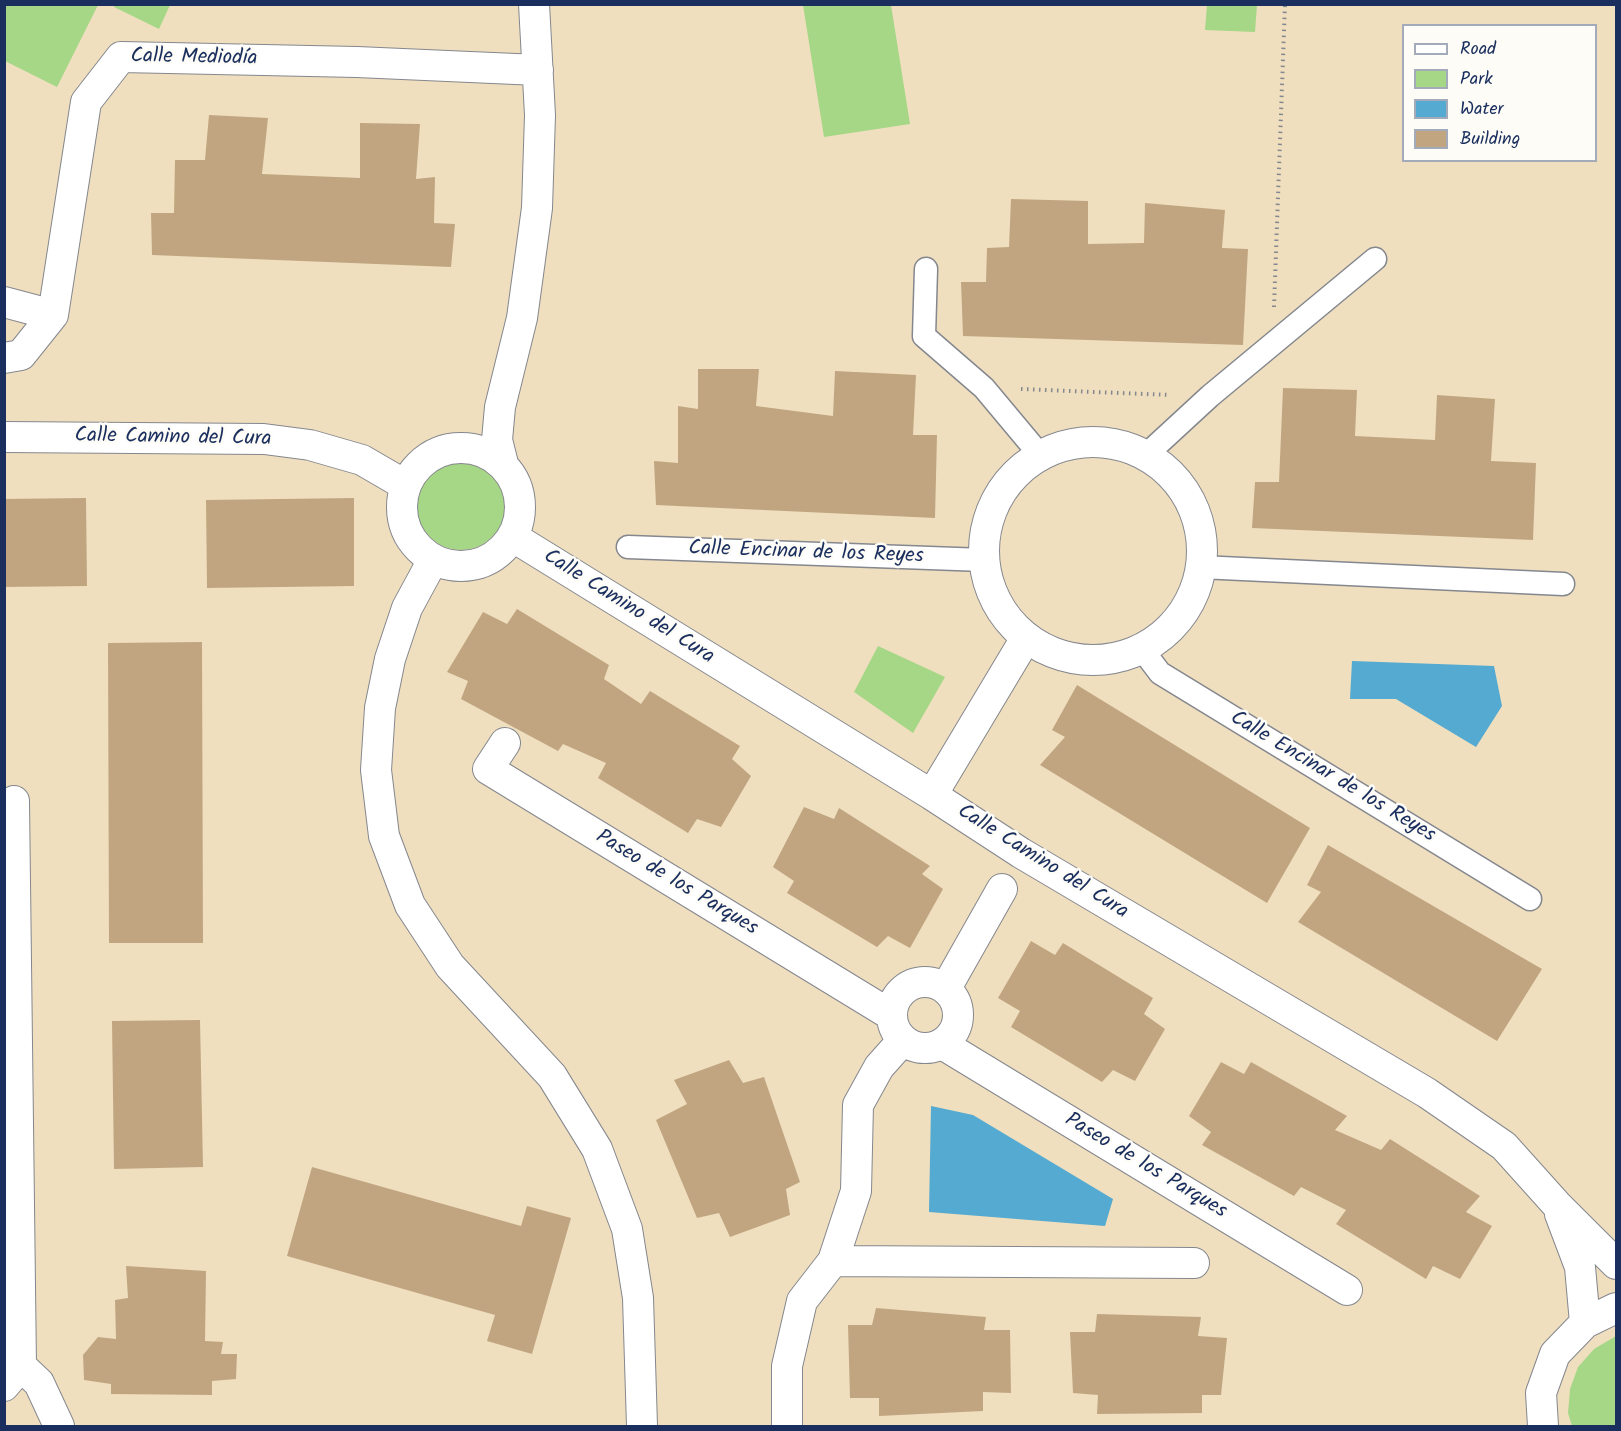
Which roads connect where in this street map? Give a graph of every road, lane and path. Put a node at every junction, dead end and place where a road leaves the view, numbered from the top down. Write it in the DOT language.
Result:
graph roads {
  1 [pos="534,4"];
  2 [pos="1285,4"];
  3 [pos="538,70"];
  4 [pos="1375,259"];
  5 [pos="926,269"];
  6 [pos="4,302"];
  7 [pos="53,315"];
  8 [pos="1273,343"];
  9 [pos="4,358"];
  10 [pos="984,388"];
  11 [pos="1210,396"];
  12 [pos="500,406"];
  13 [pos="4,437"];
  14 [pos="465,447"];
  15 [pos="1040,454"];
  16 [pos="1146,455"];
  17 [pos="503,464"];
  18 [pos="405,484"];
  19 [pos="513,537"];
  20 [pos="628,547"];
  21 [pos="433,560"];
  22 [pos="984,560"];
  23 [pos="1200,567"];
  24 [pos="1563,584"];
  25 [pos="1026,638"];
  26 [pos="1141,648"];
  27 [pos="505,743"];
  28 [pos="932,795"];
  29 [pos="14,801"];
  30 [pos="1002,889"];
  31 [pos="1530,899"];
  32 [pos="946,988"];
  33 [pos="897,1028"];
  34 [pos="942,1044"];
  35 [pos="1557,1205"];
  36 [pos="833,1261"];
  37 [pos="1194,1263"];
  38 [pos="1617,1264"];
  39 [pos="1347,1290"];
  40 [pos="1617,1308"];
  41 [pos="1585,1323"];
  42 [pos="13,1376"];
  43 [pos="59,1426"];
  44 [pos="642,1426"];
  45 [pos="787,1426"];
  46 [pos="1544,1426"];
  1 -- 3 [label="street"];
  2 -- 8 [label="path"];
  3 -- 7 [label="street, Calle Mediodía"];
  3 -- 12 [label="street"];
  4 -- 8 [label="street"];
  5 -- 10 [label="street"];
  6 -- 7 [label="street"];
  7 -- 9 [label="street, Calle Mediodía"];
  8 -- 11 [label="street"];
  10 -- 11 [label="path"];
  10 -- 15 [label="street"];
  11 -- 16 [label="street"];
  12 -- 14 [label="street"];
  12 -- 17 [label="street"];
  13 -- 18 [label="street, Calle Camino del Cura"];
  14 -- 17 [label="street"];
  14 -- 18 [label="street"];
  15 -- 16 [label="street"];
  15 -- 22 [label="street"];
  16 -- 23 [label="street"];
  17 -- 19 [label="street"];
  18 -- 21 [label="street"];
  19 -- 21 [label="street"];
  19 -- 28 [label="street, Calle Camino del Cura"];
  20 -- 22 [label="street, Calle Encinar de los Reyes"];
  21 -- 44 [label="street"];
  22 -- 25 [label="street"];
  23 -- 24 [label="street"];
  23 -- 26 [label="street"];
  25 -- 26 [label="street"];
  25 -- 28 [label="street"];
  26 -- 31 [label="street, Calle Encinar de los Reyes"];
  27 -- 33 [label="street, Paseo de los Parques"];
  28 -- 35 [label="street, Calle Camino del Cura"];
  29 -- 42 [label="street"];
  30 -- 32 [label="street"];
  32 -- 33 [label="street"];
  32 -- 34 [label="street"];
  33 -- 34 [label="street"];
  33 -- 36 [label="street"];
  34 -- 39 [label="street, Paseo de los Parques"];
  35 -- 38 [label="street, Calle Camino del Cura"];
  35 -- 41 [label="street, Calle Camino del Cura"];
  36 -- 37 [label="street"];
  36 -- 45 [label="street"];
  40 -- 41 [label="street"];
  41 -- 46 [label="street"];
  42 -- 43 [label="street"];
}
